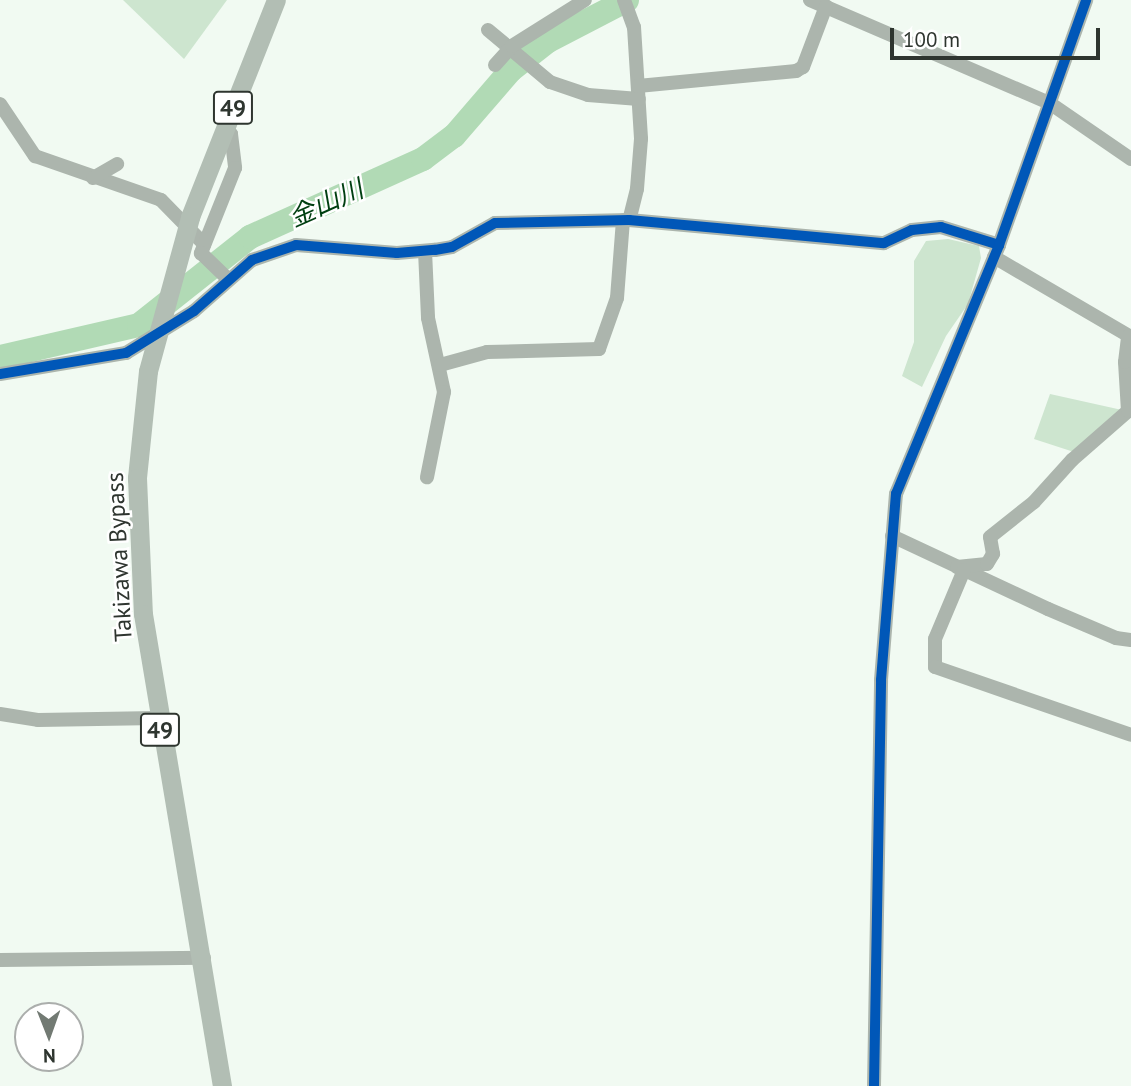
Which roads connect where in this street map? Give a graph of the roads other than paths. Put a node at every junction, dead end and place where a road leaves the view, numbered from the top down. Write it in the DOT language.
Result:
graph roads {
  1 [pos="276,0"];
  2 [pos="585,0"];
  3 [pos="624,0"];
  4 [pos="810,0"];
  5 [pos="1086,0"];
  6 [pos="826,6"];
  7 [pos="488,30"];
  8 [pos="512,46"];
  9 [pos="495,65"];
  10 [pos="639,93"];
  11 [pos="0,104"];
  12 [pos="1051,104"];
  13 [pos="225,127"];
  14 [pos="1131,159"];
  15 [pos="117,164"];
  16 [pos="93,177"];
  17 [pos="626,220"];
  18 [pos="204,244"];
  19 [pos="425,251"];
  20 [pos="997,251"];
  21 [pos="227,278"];
  22 [pos="1130,337"];
  23 [pos="440,365"];
  24 [pos="0,374"];
  25 [pos="427,477"];
  26 [pos="892,536"];
  27 [pos="961,568"];
  28 [pos="1131,639"];
  29 [pos="0,714"];
  30 [pos="157,718"];
  31 [pos="1131,735"];
  32 [pos="204,958"];
  33 [pos="0,960"];
  34 [pos="222,1086"];
  35 [pos="874,1086"];
  1 -- 13 [label="highway, Takizawa Bypass / 49"];
  2 -- 8 [label="street"];
  3 -- 10 [label="street"];
  4 -- 6 [label="street"];
  5 -- 12 [label="street"];
  6 -- 10 [label="street"];
  6 -- 12 [label="street"];
  7 -- 8 [label="street"];
  8 -- 9 [label="street"];
  8 -- 10 [label="street"];
  10 -- 17 [label="street"];
  11 -- 16 [label="street"];
  12 -- 14 [label="street"];
  12 -- 20 [label="street"];
  13 -- 18 [label="street"];
  13 -- 30 [label="highway, Takizawa Bypass / 49, bridge"];
  15 -- 16 [label="street"];
  16 -- 18 [label="street"];
  17 -- 19 [label="street"];
  17 -- 20 [label="street"];
  17 -- 23 [label="street"];
  18 -- 21 [label="street"];
  19 -- 21 [label="street"];
  19 -- 23 [label="street"];
  20 -- 22 [label="street"];
  20 -- 26 [label="street"];
  21 -- 24 [label="street"];
  22 -- 27 [label="street"];
  23 -- 25 [label="street"];
  26 -- 27 [label="street"];
  26 -- 35 [label="street"];
  27 -- 28 [label="street"];
  27 -- 31 [label="street"];
  29 -- 30 [label="street"];
  30 -- 32 [label="highway, Takizawa Bypass / 49"];
  32 -- 33 [label="street"];
  32 -- 34 [label="highway, Takizawa Bypass / 49"];
}
